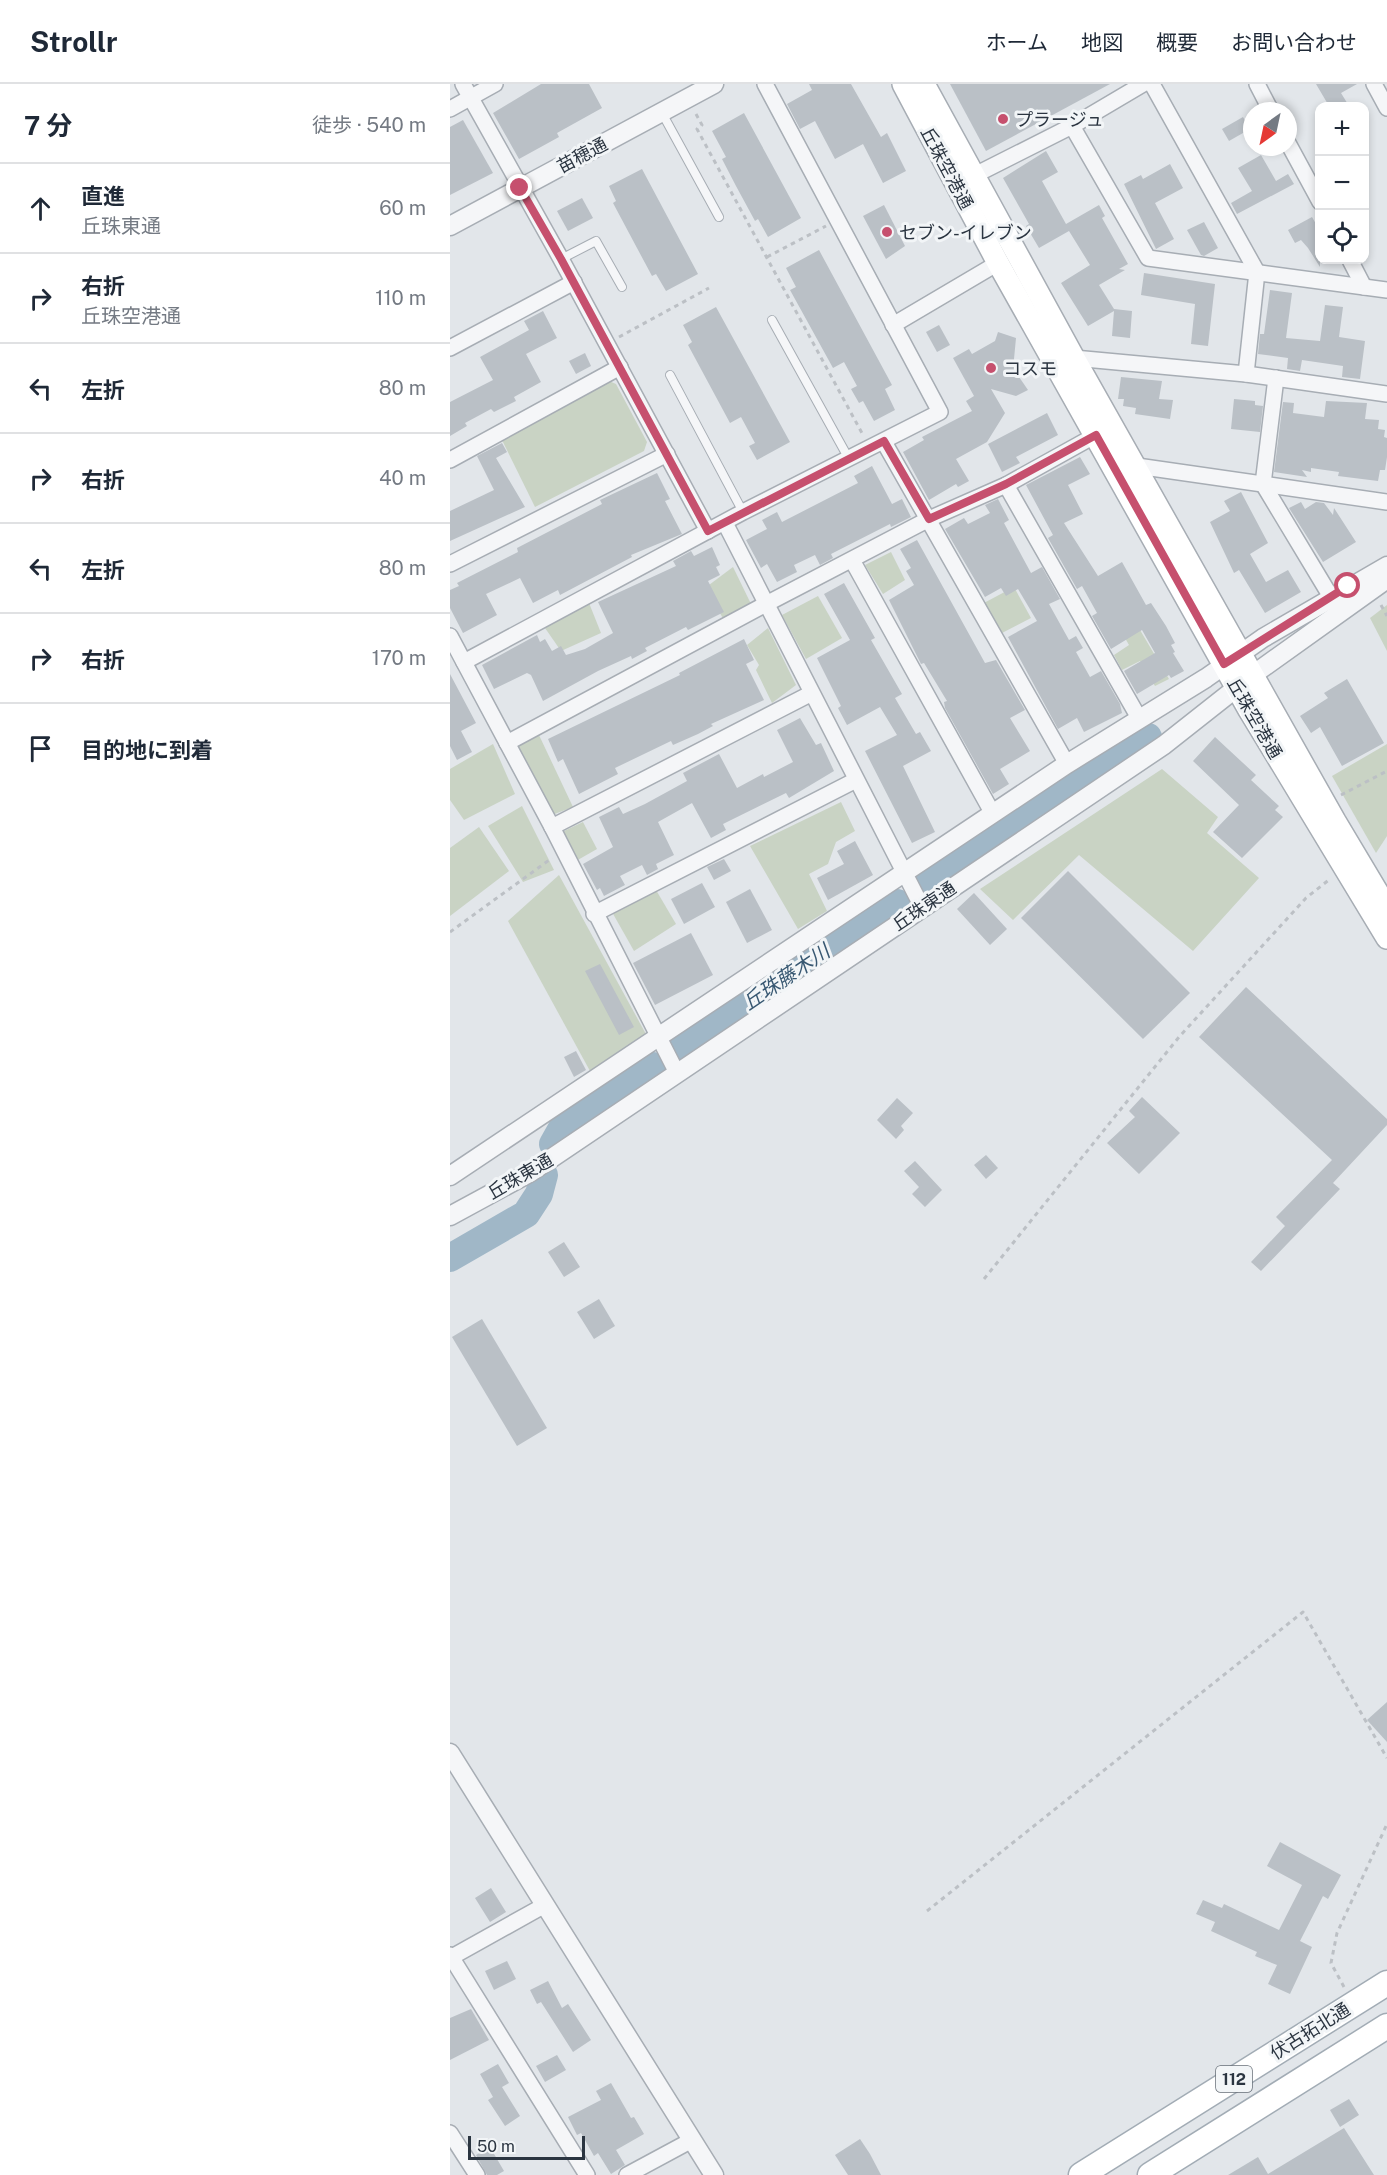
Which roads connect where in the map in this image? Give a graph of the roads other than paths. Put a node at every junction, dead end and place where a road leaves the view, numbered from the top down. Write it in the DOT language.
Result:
graph roads {
  1 [pos="495,84"];
  2 [pos="714,84"];
  3 [pos="765,84"];
  4 [pos="903,84"];
  5 [pos="924,84"];
  6 [pos="1143,84"];
  7 [pos="1152,84"];
  8 [pos="1257,84"];
  9 [pos="1374,84"];
  10 [pos="467,91"];
  11 [pos="1266,102"];
  12 [pos="1387,108"];
  13 [pos="450,109"];
  14 [pos="662,112"];
  15 [pos="1072,126"];
  16 [pos="1295,156"];
  17 [pos="973,176"];
  18 [pos="520,188"];
  19 [pos="1315,193"];
  20 [pos="719,218"];
  21 [pos="450,226"];
  22 [pos="561,259"];
  23 [pos="999,263"];
  24 [pos="1352,264"];
  25 [pos="1257,272"];
  26 [pos="574,282"];
  27 [pos="622,287"];
  28 [pos="1364,287"];
  29 [pos="1387,290"];
  30 [pos="772,320"];
  31 [pos="893,325"];
  32 [pos="450,348"];
  33 [pos="1065,362"];
  34 [pos="620,367"];
  35 [pos="1246,374"];
  36 [pos="670,375"];
  37 [pos="1275,378"];
  38 [pos="1387,394"];
  39 [pos="1096,435"];
  40 [pos="884,441"];
  41 [pos="667,454"];
  42 [pos="450,460"];
  43 [pos="850,460"];
  44 [pos="1137,466"];
  45 [pos="1006,484"];
  46 [pos="1263,484"];
  47 [pos="1387,502"];
  48 [pos="743,512"];
  49 [pos="929,519"];
  50 [pos="725,524"];
  51 [pos="708,531"];
  52 [pos="852,560"];
  53 [pos="450,564"];
  54 [pos="1387,566"];
  55 [pos="1387,579"];
  56 [pos="1331,597"];
  57 [pos="766,604"];
  58 [pos="450,636"];
  59 [pos="1233,659"];
  60 [pos="464,662"];
  61 [pos="1254,674"];
  62 [pos="1236,688"];
  63 [pos="810,694"];
  64 [pos="1139,718"];
  65 [pos="507,743"];
  66 [pos="1067,764"];
  67 [pos="856,780"];
  68 [pos="993,814"];
  69 [pos="552,827"];
  70 [pos="905,874"];
  71 [pos="922,907"];
  72 [pos="1387,908"];
  73 [pos="594,915"];
  74 [pos="1387,938"];
  75 [pos="657,1037"];
  76 [pos="677,1073"];
  77 [pos="450,1176"];
  78 [pos="450,1216"];
  79 [pos="450,1753"];
  80 [pos="545,1905"];
  81 [pos="450,1957"];
  82 [pos="1387,1983"];
  83 [pos="1387,2026"];
  84 [pos="450,2133"];
  85 [pos="692,2140"];
  86 [pos="477,2175"];
  87 [pos="587,2175"];
  88 [pos="627,2175"];
  89 [pos="714,2175"];
  90 [pos="1081,2175"];
  91 [pos="1150,2175"];
  1 -- 10 [label="street"];
  2 -- 14 [label="street, 苗穂通"];
  3 -- 31 [label="street"];
  4 -- 23 [label="main road, 丘珠空港通"];
  5 -- 17 [label="main road, 丘珠空港通"];
  6 -- 15 [label="street"];
  7 -- 25 [label="street"];
  8 -- 11 [label="street"];
  9 -- 12 [label="street"];
  10 -- 13 [label="street"];
  10 -- 18 [label="street"];
  14 -- 18 [label="street, 苗穂通"];
  14 -- 20 [label="lane"];
  15 -- 17 [label="street"];
  15 -- 25 [label="street"];
  16 -- 19 [label="street"];
  17 -- 33 [label="main road, 丘珠空港通"];
  18 -- 21 [label="street, 苗穂通"];
  18 -- 22 [label="street"];
  22 -- 26 [label="street"];
  22 -- 27 [label="lane"];
  23 -- 31 [label="street"];
  23 -- 33 [label="main road, 丘珠空港通"];
  24 -- 28 [label="street"];
  25 -- 28 [label="street"];
  25 -- 35 [label="street"];
  26 -- 32 [label="street"];
  26 -- 34 [label="street"];
  28 -- 29 [label="street"];
  30 -- 43 [label="lane"];
  31 -- 40 [label="street"];
  33 -- 35 [label="street"];
  33 -- 39 [label="main road, 丘珠空港通"];
  33 -- 44 [label="main road, 丘珠空港通"];
  34 -- 41 [label="street"];
  34 -- 42 [label="street"];
  35 -- 37 [label="street"];
  36 -- 48 [label="lane"];
  37 -- 38 [label="street"];
  37 -- 46 [label="street"];
  39 -- 45 [label="street"];
  39 -- 59 [label="main road, 丘珠空港通"];
  40 -- 43 [label="street"];
  40 -- 49 [label="street"];
  41 -- 51 [label="street"];
  41 -- 53 [label="street"];
  43 -- 48 [label="street"];
  44 -- 46 [label="street"];
  44 -- 59 [label="main road, 丘珠空港通"];
  45 -- 49 [label="street"];
  45 -- 64 [label="street"];
  46 -- 47 [label="street"];
  46 -- 56 [label="street"];
  48 -- 50 [label="street"];
  49 -- 52 [label="street"];
  49 -- 66 [label="street"];
  50 -- 51 [label="street"];
  50 -- 57 [label="street"];
  51 -- 60 [label="street"];
  52 -- 57 [label="street"];
  52 -- 68 [label="street"];
  54 -- 56 [label="street, 丘珠東通"];
  55 -- 61 [label="street, 丘珠東通"];
  56 -- 59 [label="street, 丘珠東通"];
  57 -- 63 [label="street"];
  57 -- 65 [label="street"];
  58 -- 60 [label="street"];
  59 -- 61 [label="main road, 丘珠空港通"];
  59 -- 62 [label="main road, 丘珠空港通"];
  59 -- 64 [label="street, 丘珠東通"];
  60 -- 65 [label="street"];
  61 -- 62 [label="street, 丘珠東通"];
  61 -- 72 [label="main road, 丘珠空港通"];
  62 -- 71 [label="street, 丘珠東通"];
  62 -- 74 [label="main road, 丘珠空港通"];
  63 -- 67 [label="street"];
  63 -- 69 [label="street"];
  64 -- 66 [label="street, 丘珠東通"];
  65 -- 69 [label="street"];
  66 -- 68 [label="street, 丘珠東通"];
  67 -- 70 [label="street"];
  67 -- 73 [label="street"];
  68 -- 70 [label="street, 丘珠東通"];
  69 -- 73 [label="street"];
  70 -- 71 [label="street"];
  70 -- 75 [label="street, 丘珠東通"];
  71 -- 76 [label="street, 丘珠東通"];
  73 -- 75 [label="street"];
  75 -- 76 [label="street"];
  75 -- 77 [label="street, 丘珠東通"];
  76 -- 78 [label="street, 丘珠東通"];
  79 -- 80 [label="street"];
  80 -- 81 [label="street"];
  80 -- 85 [label="street"];
  81 -- 87 [label="street"];
  82 -- 90 [label="main road, 伏古拓北通 / 112"];
  83 -- 91 [label="main road, 伏古拓北通 / 112"];
  84 -- 86 [label="street"];
  85 -- 88 [label="street"];
  85 -- 89 [label="street"];
}
